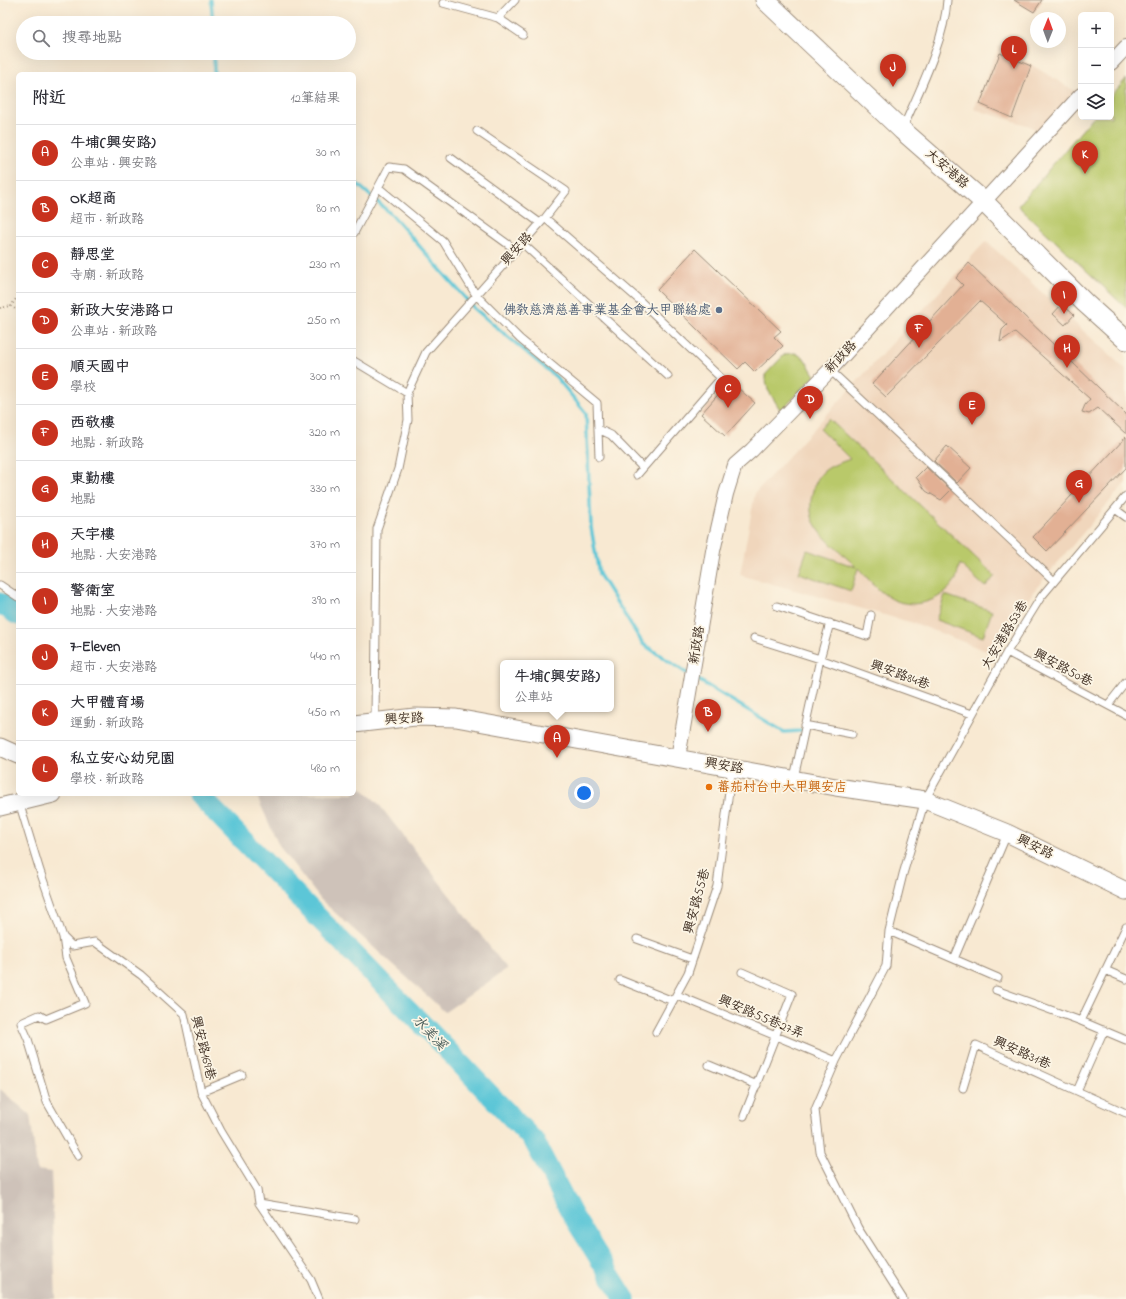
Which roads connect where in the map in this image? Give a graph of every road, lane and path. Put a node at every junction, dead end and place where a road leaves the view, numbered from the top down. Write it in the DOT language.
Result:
graph roads {
  1 [pos="514,0"];
  2 [pos="765,0"];
  3 [pos="947,0"];
  4 [pos="443,3"];
  5 [pos="498,18"];
  6 [pos="523,35"];
  7 [pos="1126,47"];
  8 [pos="1114,60"];
  9 [pos="1078,99"];
  10 [pos="902,130"];
  11 [pos="477,131"];
  12 [pos="451,158"];
  13 [pos="379,188"];
  14 [pos="983,201"];
  15 [pos="543,221"];
  16 [pos="356,229"];
  17 [pos="522,243"];
  18 [pos="516,250"];
  19 [pos="476,295"];
  20 [pos="16,299"];
  21 [pos="11,306"];
  22 [pos="0,308"];
  23 [pos="16,309"];
  24 [pos="1126,340"];
  25 [pos="356,362"];
  26 [pos="830,370"];
  27 [pos="668,376"];
  28 [pos="407,393"];
  29 [pos="598,429"];
  30 [pos="598,457"];
  31 [pos="643,468"];
  32 [pos="637,475"];
  33 [pos="1126,496"];
  34 [pos="1115,509"];
  35 [pos="1126,516"];
  36 [pos="1051,578"];
  37 [pos="0,585"];
  38 [pos="16,596"];
  39 [pos="777,606"];
  40 [pos="871,615"];
  41 [pos="830,623"];
  42 [pos="754,638"];
  43 [pos="1007,652"];
  44 [pos="820,658"];
  45 [pos="1126,682"];
  46 [pos="1108,705"];
  47 [pos="972,714"];
  48 [pos="1126,715"];
  49 [pos="375,720"];
  50 [pos="356,724"];
  51 [pos="805,725"];
  52 [pos="852,734"];
  53 [pos="0,747"];
  54 [pos="16,754"];
  55 [pos="678,758"];
  56 [pos="732,767"];
  57 [pos="794,778"];
  58 [pos="44,796"];
  59 [pos="925,800"];
  60 [pos="19,802"];
  61 [pos="0,807"];
  62 [pos="1008,833"];
  63 [pos="1126,891"];
  64 [pos="1126,927"];
  65 [pos="889,931"];
  66 [pos="63,937"];
  67 [pos="637,939"];
  68 [pos="692,959"];
  69 [pos="954,959"];
  70 [pos="1105,970"];
  71 [pos="742,972"];
  72 [pos="998,978"];
  73 [pos="1126,979"];
  74 [pos="620,980"];
  75 [pos="996,990"];
  76 [pos="675,998"];
  77 [pos="1082,1021"];
  78 [pos="1104,1030"];
  79 [pos="656,1032"];
  80 [pos="775,1037"];
  81 [pos="1126,1040"];
  82 [pos="836,1061"];
  83 [pos="709,1066"];
  84 [pos="242,1075"];
  85 [pos="757,1085"];
  86 [pos="963,1088"];
  87 [pos="1077,1091"];
  88 [pos="201,1092"];
  89 [pos="1126,1113"];
  90 [pos="744,1116"];
  91 [pos="78,1156"];
  92 [pos="259,1203"];
  93 [pos="355,1219"];
  94 [pos="319,1299"];
  95 [pos="903,1299"];
  1 -- 5 [label="lane"];
  2 -- 10 [label="main road, 大安港路"];
  3 -- 10 [label="lane"];
  4 -- 5 [label="lane"];
  5 -- 6 [label="lane"];
  7 -- 8 [label="street"];
  9 -- 14 [label="street, 新政路"];
  10 -- 14 [label="main road, 大安港路"];
  11 -- 15 [label="lane, 興安路"];
  12 -- 15 [label="lane"];
  13 -- 16 [label="lane"];
  13 -- 18 [label="lane"];
  13 -- 19 [label="lane"];
  14 -- 24 [label="main road, 大安港路"];
  14 -- 26 [label="street, 新政路"];
  15 -- 17 [label="lane, 興安路"];
  15 -- 31 [label="lane"];
  17 -- 18 [label="lane, 興安路"];
  17 -- 27 [label="lane"];
  18 -- 19 [label="lane, 興安路"];
  19 -- 28 [label="lane, 興安路"];
  19 -- 29 [label="lane"];
  20 -- 21 [label="path"];
  21 -- 22 [label="path"];
  21 -- 23 [label="path"];
  25 -- 28 [label="lane"];
  26 -- 36 [label="lane"];
  26 -- 55 [label="street, 新政路"];
  28 -- 49 [label="lane, 興安路"];
  29 -- 30 [label="lane"];
  29 -- 31 [label="lane"];
  31 -- 32 [label="lane"];
  33 -- 34 [label="lane, 大安港路53巷"];
  34 -- 35 [label="lane"];
  34 -- 43 [label="lane, 大安港路53巷"];
  37 -- 38 [label="lane"];
  39 -- 41 [label="lane"];
  40 -- 41 [label="lane"];
  41 -- 44 [label="lane"];
  42 -- 44 [label="lane, 興安路84巷"];
  43 -- 46 [label="lane, 興安路50巷"];
  43 -- 47 [label="lane, 大安港路53巷"];
  44 -- 47 [label="lane, 興安路84巷"];
  44 -- 51 [label="lane"];
  45 -- 46 [label="lane"];
  46 -- 48 [label="lane, 興安路50巷"];
  47 -- 59 [label="lane, 大安港路53巷"];
  49 -- 50 [label="street, 興安路"];
  49 -- 55 [label="street, 興安路"];
  51 -- 52 [label="lane"];
  51 -- 57 [label="lane"];
  53 -- 54 [label="street"];
  55 -- 56 [label="street, 興安路"];
  56 -- 57 [label="street, 興安路"];
  56 -- 68 [label="lane, 興安路55巷"];
  57 -- 59 [label="street, 興安路"];
  58 -- 60 [label="street"];
  59 -- 62 [label="street, 興安路"];
  59 -- 65 [label="lane, 大安港路53巷"];
  60 -- 61 [label="street"];
  60 -- 66 [label="lane"];
  62 -- 63 [label="street, 興安路"];
  62 -- 69 [label="lane"];
  64 -- 70 [label="lane"];
  65 -- 69 [label="lane"];
  65 -- 82 [label="lane, 大安港路53巷"];
  66 -- 88 [label="lane, 興安路169巷"];
  66 -- 91 [label="lane"];
  67 -- 68 [label="lane"];
  68 -- 76 [label="lane, 興安路55巷"];
  69 -- 72 [label="lane"];
  70 -- 73 [label="lane"];
  70 -- 77 [label="lane"];
  71 -- 80 [label="lane"];
  74 -- 76 [label="lane, 興安路55巷27弄"];
  75 -- 77 [label="lane"];
  76 -- 79 [label="lane, 興安路55巷"];
  76 -- 80 [label="lane, 興安路55巷27弄"];
  77 -- 78 [label="lane"];
  78 -- 81 [label="lane"];
  78 -- 87 [label="lane"];
  80 -- 82 [label="lane, 興安路55巷27弄"];
  80 -- 85 [label="lane"];
  82 -- 95 [label="lane, 大安港路53巷"];
  83 -- 85 [label="lane"];
  84 -- 88 [label="lane"];
  85 -- 90 [label="lane"];
  86 -- 87 [label="lane, 興安路31巷"];
  87 -- 89 [label="lane, 興安路31巷"];
  88 -- 92 [label="lane, 興安路169巷"];
  92 -- 93 [label="lane"];
  92 -- 94 [label="lane, 興安路169巷"];
}
